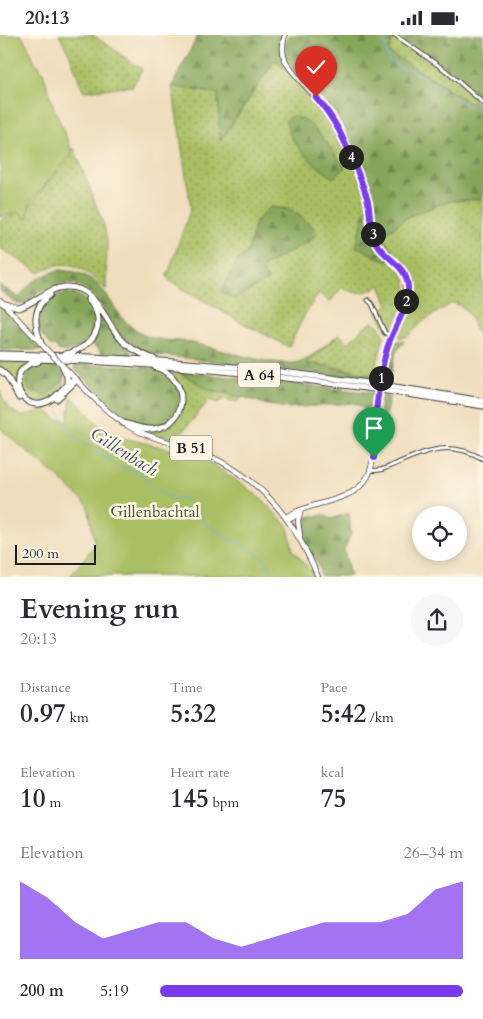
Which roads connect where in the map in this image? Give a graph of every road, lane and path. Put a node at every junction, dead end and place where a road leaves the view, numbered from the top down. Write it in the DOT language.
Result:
graph roads {
  1 [pos="285,35"];
  2 [pos="395,35"];
  3 [pos="483,103"];
  4 [pos="368,300"];
  5 [pos="1,301"];
  6 [pos="392,336"];
  7 [pos="41,343"];
  8 [pos="0,353"];
  9 [pos="57,355"];
  10 [pos="0,358"];
  11 [pos="159,361"];
  12 [pos="62,362"];
  13 [pos="145,364"];
  14 [pos="0,369"];
  15 [pos="77,380"];
  16 [pos="67,384"];
  17 [pos="483,401"];
  18 [pos="483,406"];
  19 [pos="123,423"];
  20 [pos="483,459"];
  21 [pos="371,470"];
  22 [pos="269,497"];
  23 [pos="307,509"];
  24 [pos="300,513"];
  25 [pos="286,517"];
  26 [pos="301,539"];
  27 [pos="310,557"];
  28 [pos="318,577"];
  1 -- 6 [label="main road"];
  2 -- 3 [label="street"];
  4 -- 6 [label="street"];
  5 -- 7 [label="main road, B 51"];
  5 -- 11 [label="highway"];
  6 -- 21 [label="main road, bridge"];
  7 -- 9 [label="highway"];
  7 -- 12 [label="main road, B 51, bridge"];
  8 -- 9 [label="highway, A 64"];
  9 -- 11 [label="highway, A 64"];
  10 -- 12 [label="highway, A 64"];
  11 -- 17 [label="highway, A 64"];
  12 -- 13 [label="highway, A 64"];
  12 -- 15 [label="main road, B 51"];
  12 -- 16 [label="highway"];
  12 -- 16 [label="highway"];
  13 -- 18 [label="highway, A 64"];
  13 -- 19 [label="highway"];
  14 -- 15 [label="highway"];
  15 -- 16 [label="highway"];
  15 -- 19 [label="main road, B 51"];
  19 -- 22 [label="main road, B 51"];
  20 -- 21 [label="street"];
  21 -- 23 [label="main road"];
  22 -- 25 [label="main road, B 51"];
  22 -- 27 [label="main road, B 51"];
  23 -- 24 [label="main road"];
  23 -- 25 [label="main road"];
  24 -- 25 [label="main road"];
  24 -- 26 [label="main road"];
  25 -- 26 [label="main road, B 51"];
  26 -- 27 [label="main road, B 51"];
  27 -- 28 [label="main road, B 51"];
}
